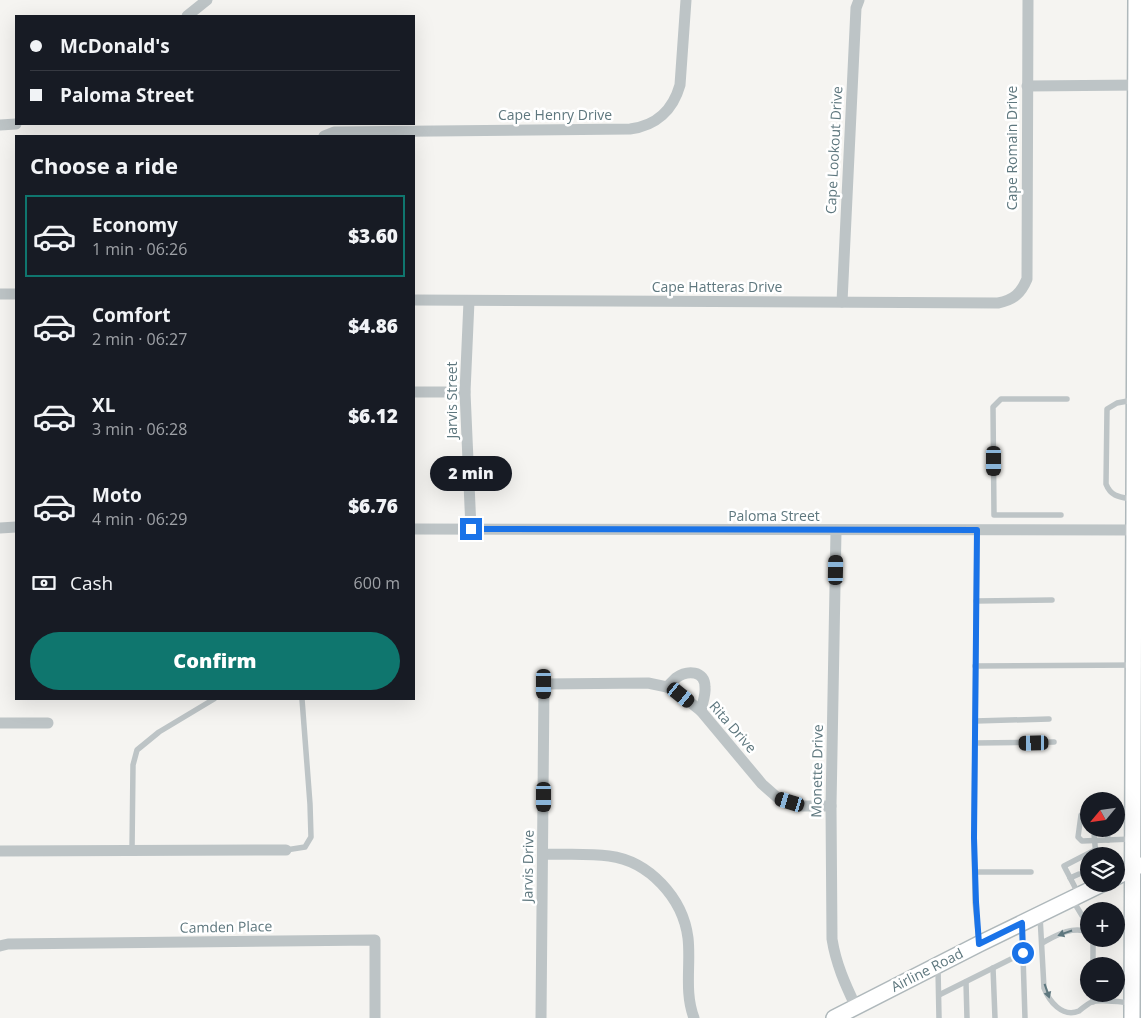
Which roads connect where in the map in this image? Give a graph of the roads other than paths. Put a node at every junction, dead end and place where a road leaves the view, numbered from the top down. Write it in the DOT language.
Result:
graph roads {
  1 [pos="207,0"];
  2 [pos="686,0"];
  3 [pos="859,0"];
  4 [pos="1028,0"];
  5 [pos="1136,0"];
  6 [pos="188,15"];
  7 [pos="1138,85"];
  8 [pos="1027,86"];
  9 [pos="15,124"];
  10 [pos="0,125"];
  11 [pos="326,135"];
  12 [pos="1138,245"];
  13 [pos="0,294"];
  14 [pos="15,294"];
  15 [pos="1018,294"];
  16 [pos="415,300"];
  17 [pos="469,301"];
  18 [pos="842,302"];
  19 [pos="415,392"];
  20 [pos="465,392"];
  21 [pos="1067,399"];
  22 [pos="1135,399"];
  23 [pos="1138,428"];
  24 [pos="1135,500"];
  25 [pos="1010,515"];
  26 [pos="1062,515"];
  27 [pos="0,528"];
  28 [pos="15,528"];
  29 [pos="415,529"];
  30 [pos="471,529"];
  31 [pos="977,530"];
  32 [pos="1009,530"];
  33 [pos="1134,530"];
  34 [pos="836,531"];
  35 [pos="1138,574"];
  36 [pos="1052,600"];
  37 [pos="976,601"];
  38 [pos="1138,664"];
  39 [pos="976,666"];
  40 [pos="544,684"];
  41 [pos="667,687"];
  42 [pos="212,700"];
  43 [pos="302,700"];
  44 [pos="700,711"];
  45 [pos="1049,719"];
  46 [pos="975,721"];
  47 [pos="0,723"];
  48 [pos="48,723"];
  49 [pos="1138,739"];
  50 [pos="1054,742"];
  51 [pos="975,743"];
  52 [pos="831,806"];
  53 [pos="1134,810"];
  54 [pos="1125,811"];
  55 [pos="1080,815"];
  56 [pos="1091,838"];
  57 [pos="1099,838"];
  58 [pos="1134,839"];
  59 [pos="1108,840"];
  60 [pos="132,850"];
  61 [pos="286,850"];
  62 [pos="0,851"];
  63 [pos="543,854"];
  64 [pos="1080,860"];
  65 [pos="1137,866"];
  66 [pos="974,872"];
  67 [pos="1031,872"];
  68 [pos="1125,872"];
  69 [pos="1079,874"];
  70 [pos="1070,878"];
  71 [pos="1086,892"];
  72 [pos="1076,897"];
  73 [pos="1080,906"];
  74 [pos="1040,914"];
  75 [pos="1137,917"];
  76 [pos="1022,923"];
  77 [pos="1080,930"];
  78 [pos="1042,943"];
  79 [pos="979,944"];
  80 [pos="0,946"];
  81 [pos="1023,953"];
  82 [pos="1137,959"];
  83 [pos="938,965"];
  84 [pos="994,968"];
  85 [pos="966,982"];
  86 [pos="1137,983"];
  87 [pos="938,995"];
  88 [pos="1093,1002"];
  89 [pos="856,1007"];
  90 [pos="1132,1010"];
  91 [pos="375,1018"];
  92 [pos="541,1018"];
  93 [pos="694,1018"];
  94 [pos="834,1018"];
  95 [pos="939,1018"];
  96 [pos="967,1018"];
  97 [pos="995,1018"];
  98 [pos="1025,1018"];
  1 -- 6 [label="street"];
  2 -- 11 [label="street, Cape Henry Drive"];
  3 -- 18 [label="street, Cape Lookout Drive"];
  4 -- 8 [label="street, Cape Romain Drive"];
  5 -- 7 [label="main road"];
  7 -- 8 [label="street"];
  7 -- 12 [label="main road"];
  8 -- 15 [label="street, Cape Romain Drive"];
  9 -- 10 [label="street"];
  12 -- 22 [label="main road"];
  13 -- 14 [label="street"];
  15 -- 18 [label="street, Cape Hatteras Drive"];
  16 -- 17 [label="street, Cape Hatteras Drive"];
  17 -- 18 [label="street, Cape Hatteras Drive"];
  17 -- 20 [label="street, Jarvis Street"];
  19 -- 20 [label="street"];
  20 -- 30 [label="street, Jarvis Street"];
  21 -- 25 [label="lane"];
  22 -- 23 [label="main road"];
  22 -- 24 [label="lane"];
  23 -- 24 [label="main road"];
  24 -- 33 [label="main road"];
  25 -- 26 [label="lane"];
  25 -- 32 [label="lane"];
  27 -- 28 [label="street"];
  29 -- 30 [label="street, Paloma Street"];
  30 -- 34 [label="street, Paloma Street"];
  31 -- 32 [label="street, Paloma Street"];
  31 -- 34 [label="street, Paloma Street"];
  31 -- 37 [label="lane"];
  32 -- 33 [label="street, Paloma Street"];
  33 -- 35 [label="main road"];
  34 -- 52 [label="street, Monette Drive"];
  35 -- 38 [label="main road"];
  36 -- 37 [label="lane"];
  37 -- 39 [label="lane"];
  38 -- 39 [label="lane"];
  38 -- 49 [label="main road"];
  39 -- 46 [label="lane"];
  40 -- 41 [label="street, Rita Drive"];
  40 -- 63 [label="street, Jarvis Drive"];
  41 -- 44 [label="street, Rita Drive"];
  41 -- 44 [label="street"];
  42 -- 60 [label="lane"];
  43 -- 61 [label="lane"];
  44 -- 52 [label="street, Rita Drive"];
  45 -- 46 [label="lane"];
  46 -- 51 [label="lane"];
  47 -- 48 [label="street"];
  49 -- 53 [label="main road"];
  50 -- 51 [label="lane"];
  51 -- 66 [label="lane"];
  52 -- 89 [label="street, Monette Drive"];
  53 -- 54 [label="lane"];
  53 -- 58 [label="main road"];
  55 -- 56 [label="lane"];
  57 -- 59 [label="lane"];
  58 -- 59 [label="lane"];
  58 -- 65 [label="main road"];
  60 -- 61 [label="street"];
  60 -- 62 [label="street"];
  63 -- 92 [label="street, Jarvis Drive"];
  63 -- 93 [label="street"];
  64 -- 70 [label="lane"];
  65 -- 68 [label="main road"];
  65 -- 75 [label="main road"];
  66 -- 67 [label="lane"];
  66 -- 79 [label="lane"];
  69 -- 70 [label="lane"];
  70 -- 72 [label="lane"];
  71 -- 72 [label="main road, Airline Road"];
  72 -- 73 [label="lane"];
  72 -- 74 [label="main road, Airline Road"];
  74 -- 76 [label="main road, Airline Road"];
  74 -- 78 [label="lane"];
  75 -- 82 [label="main road"];
  76 -- 79 [label="main road, Airline Road"];
  76 -- 81 [label="lane"];
  77 -- 78 [label="lane, one-way"];
  78 -- 88 [label="lane, one-way"];
  79 -- 83 [label="main road, Airline Road"];
  80 -- 91 [label="street, Camden Place"];
  81 -- 84 [label="lane"];
  81 -- 98 [label="lane"];
  82 -- 86 [label="main road"];
  83 -- 87 [label="lane"];
  83 -- 89 [label="main road, Airline Road"];
  84 -- 85 [label="lane"];
  84 -- 97 [label="lane"];
  85 -- 87 [label="lane"];
  85 -- 96 [label="lane"];
  86 -- 90 [label="main road"];
  87 -- 95 [label="lane"];
  88 -- 90 [label="lane"];
  89 -- 94 [label="main road, Airline Road"];
}
